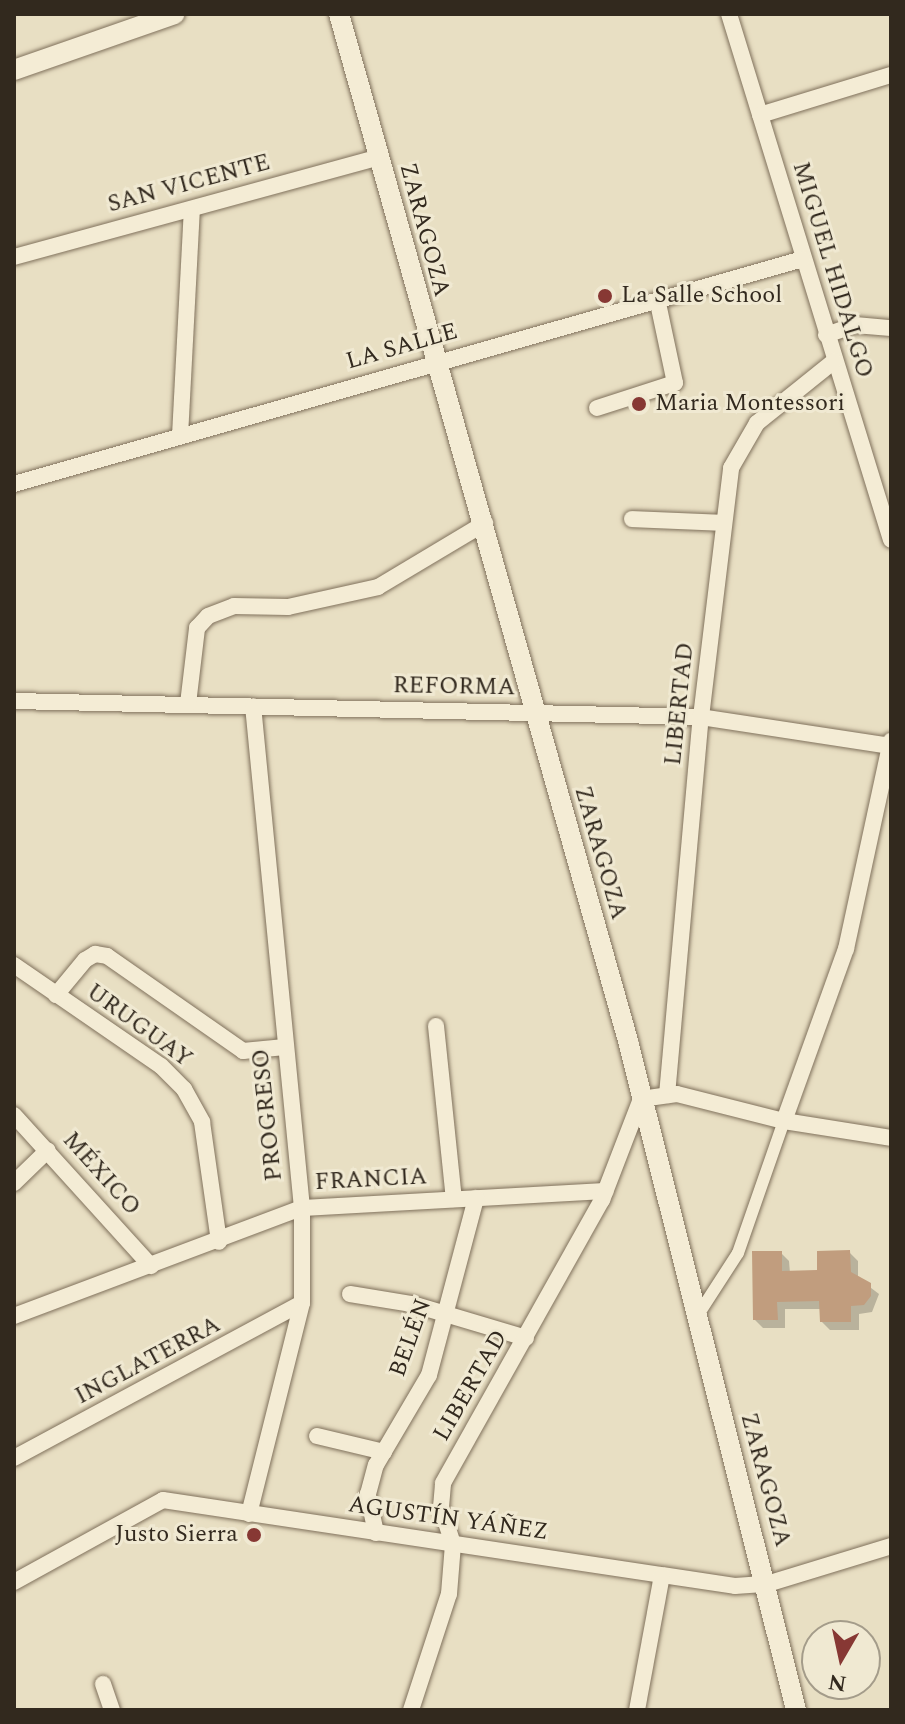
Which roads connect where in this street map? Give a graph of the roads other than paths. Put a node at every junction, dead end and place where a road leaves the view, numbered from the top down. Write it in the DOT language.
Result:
graph roads {
  1 [pos="175,14"];
  2 [pos="339,14"];
  3 [pos="729,14"];
  4 [pos="14,70"];
  5 [pos="891,75"];
  6 [pos="760,115"];
  7 [pos="377,158"];
  8 [pos="192,209"];
  9 [pos="14,257"];
  10 [pos="803,259"];
  11 [pos="658,303"];
  12 [pos="891,328"];
  13 [pos="826,335"];
  14 [pos="834,361"];
  15 [pos="433,362"];
  16 [pos="597,408"];
  17 [pos="180,436"];
  18 [pos="14,484"];
  19 [pos="632,519"];
  20 [pos="485,523"];
  21 [pos="724,523"];
  22 [pos="891,540"];
  23 [pos="14,701"];
  24 [pos="188,704"];
  25 [pos="253,706"];
  26 [pos="532,712"];
  27 [pos="701,717"];
  28 [pos="891,744"];
  29 [pos="14,965"];
  30 [pos="56,995"];
  31 [pos="436,1026"];
  32 [pos="285,1047"];
  33 [pos="667,1095"];
  34 [pos="641,1099"];
  35 [pos="14,1115"];
  36 [pos="784,1121"];
  37 [pos="891,1138"];
  38 [pos="48,1150"];
  39 [pos="14,1183"];
  40 [pos="606,1191"];
  41 [pos="476,1198"];
  42 [pos="454,1199"];
  43 [pos="302,1208"];
  44 [pos="219,1242"];
  45 [pos="151,1266"];
  46 [pos="350,1294"];
  47 [pos="302,1303"];
  48 [pos="14,1316"];
  49 [pos="447,1316"];
  50 [pos="695,1321"];
  51 [pos="526,1338"];
  52 [pos="317,1436"];
  53 [pos="384,1452"];
  54 [pos="14,1458"];
  55 [pos="249,1514"];
  56 [pos="376,1533"];
  57 [pos="453,1544"];
  58 [pos="891,1546"];
  59 [pos="662,1575"];
  60 [pos="14,1582"];
  61 [pos="767,1584"];
  62 [pos="103,1684"];
  63 [pos="112,1710"];
  64 [pos="411,1710"];
  65 [pos="637,1710"];
  66 [pos="796,1710"];
  1 -- 4 [label="street"];
  2 -- 7 [label="street, ZARAGOZA"];
  3 -- 6 [label="street, MIGUEL HIDALGO"];
  5 -- 6 [label="street"];
  6 -- 10 [label="street, MIGUEL HIDALGO"];
  7 -- 8 [label="street, SAN VICENTE"];
  7 -- 15 [label="street, ZARAGOZA"];
  8 -- 9 [label="street, SAN VICENTE"];
  8 -- 17 [label="street"];
  10 -- 11 [label="street, LA SALLE"];
  10 -- 13 [label="street, MIGUEL HIDALGO"];
  11 -- 15 [label="street, LA SALLE"];
  11 -- 16 [label="street"];
  12 -- 13 [label="street"];
  13 -- 14 [label="street, MIGUEL HIDALGO"];
  14 -- 21 [label="street, LIBERTAD"];
  14 -- 22 [label="street, MIGUEL HIDALGO"];
  15 -- 17 [label="street, LA SALLE"];
  15 -- 20 [label="street, ZARAGOZA"];
  17 -- 18 [label="street, LA SALLE"];
  19 -- 21 [label="street"];
  20 -- 24 [label="street"];
  20 -- 26 [label="street, ZARAGOZA"];
  21 -- 27 [label="street, LIBERTAD"];
  23 -- 24 [label="street, REFORMA"];
  24 -- 25 [label="street, REFORMA"];
  25 -- 26 [label="street, REFORMA"];
  25 -- 32 [label="street, PROGRESO"];
  26 -- 27 [label="street, REFORMA"];
  26 -- 34 [label="street, ZARAGOZA"];
  27 -- 28 [label="street, REFORMA"];
  27 -- 33 [label="street, LIBERTAD"];
  28 -- 36 [label="street"];
  29 -- 30 [label="street, URUGUAY"];
  30 -- 32 [label="street"];
  30 -- 44 [label="street, URUGUAY"];
  31 -- 42 [label="street"];
  32 -- 43 [label="street, PROGRESO"];
  33 -- 34 [label="street"];
  33 -- 36 [label="street"];
  34 -- 40 [label="street, LIBERTAD"];
  34 -- 50 [label="street, ZARAGOZA"];
  35 -- 38 [label="street, MÉXICO"];
  36 -- 37 [label="street"];
  36 -- 50 [label="street"];
  38 -- 39 [label="street"];
  38 -- 45 [label="street, MÉXICO"];
  40 -- 41 [label="street, FRANCIA"];
  40 -- 51 [label="street, LIBERTAD"];
  41 -- 42 [label="street, FRANCIA"];
  41 -- 49 [label="street, BELÉN"];
  42 -- 43 [label="street, FRANCIA"];
  43 -- 44 [label="street, FRANCIA"];
  43 -- 47 [label="street, PROGRESO"];
  44 -- 45 [label="street, FRANCIA"];
  45 -- 48 [label="street, FRANCIA"];
  46 -- 49 [label="street"];
  47 -- 54 [label="street, INGLATERRA"];
  47 -- 55 [label="street, PROGRESO"];
  49 -- 51 [label="street"];
  49 -- 53 [label="street, BELÉN"];
  50 -- 61 [label="street, ZARAGOZA"];
  51 -- 57 [label="street, LIBERTAD"];
  52 -- 53 [label="street"];
  53 -- 56 [label="street, BELÉN"];
  55 -- 56 [label="street, AGUSTÍN YÁÑEZ"];
  55 -- 60 [label="street, AGUSTÍN YÁÑEZ"];
  56 -- 57 [label="street, AGUSTÍN YÁÑEZ"];
  57 -- 59 [label="street, AGUSTÍN YÁÑEZ"];
  57 -- 64 [label="street, LIBERTAD"];
  58 -- 61 [label="street, AGUSTÍN YÁÑEZ"];
  59 -- 61 [label="street, AGUSTÍN YÁÑEZ"];
  59 -- 65 [label="street"];
  61 -- 66 [label="street, ZARAGOZA"];
  62 -- 63 [label="street"];
}
